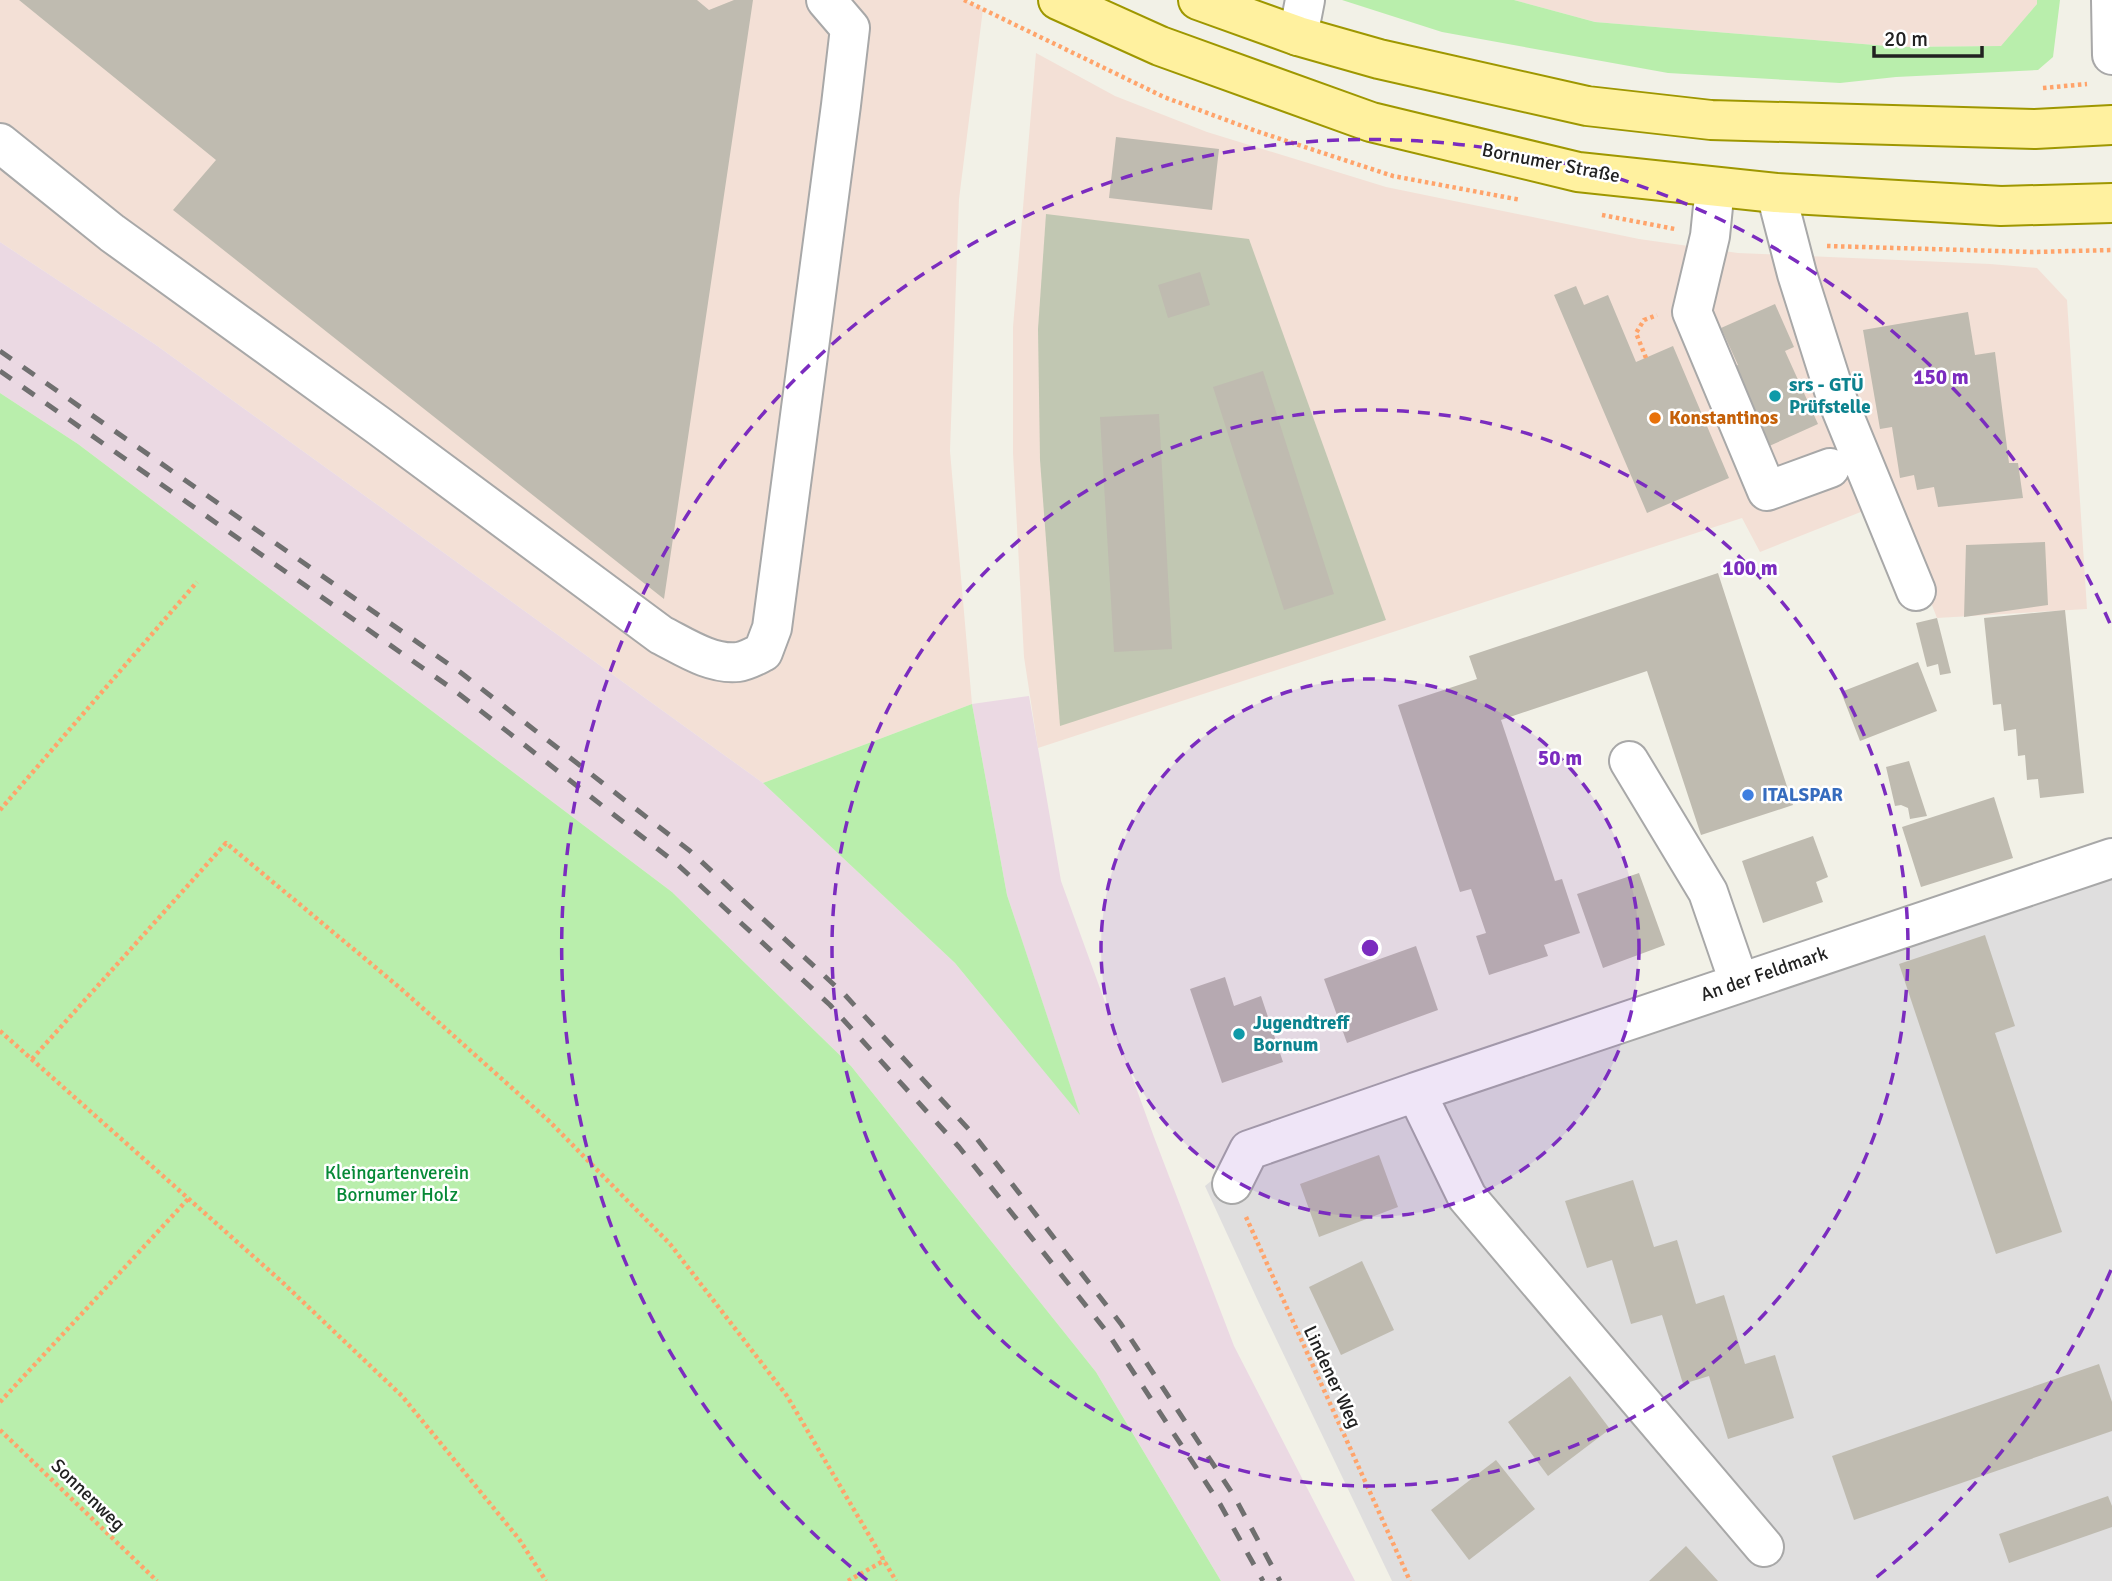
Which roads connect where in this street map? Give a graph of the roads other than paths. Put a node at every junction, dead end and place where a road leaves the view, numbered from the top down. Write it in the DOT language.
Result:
graph roads {
  1 [pos="826,0"];
  2 [pos="1058,0"];
  3 [pos="1198,0"];
  4 [pos="2111,0"];
  5 [pos="1302,18"];
  6 [pos="2106,69"];
  7 [pos="2112,125"];
  8 [pos="0,143"];
  9 [pos="1714,187"];
  10 [pos="1776,193"];
  11 [pos="2112,203"];
  12 [pos="1830,468"];
  13 [pos="1916,591"];
  14 [pos="1629,761"];
  15 [pos="2112,858"];
  16 [pos="1739,982"];
  17 [pos="1416,1092"];
  18 [pos="1232,1184"];
  19 [pos="1764,1547"];
  1 -- 8 [label="street"];
  2 -- 9 [label="main road, Bornumer Straße"];
  3 -- 5 [label="main road"];
  4 -- 6 [label="street"];
  5 -- 7 [label="main road"];
  9 -- 10 [label="main road, Bornumer Straße"];
  9 -- 12 [label="street"];
  10 -- 11 [label="main road, Bornumer Straße"];
  10 -- 13 [label="street"];
  14 -- 16 [label="street"];
  15 -- 16 [label="street, An der Feldmark"];
  16 -- 17 [label="street, An der Feldmark"];
  17 -- 18 [label="street, An der Feldmark"];
  17 -- 19 [label="street"];
}
